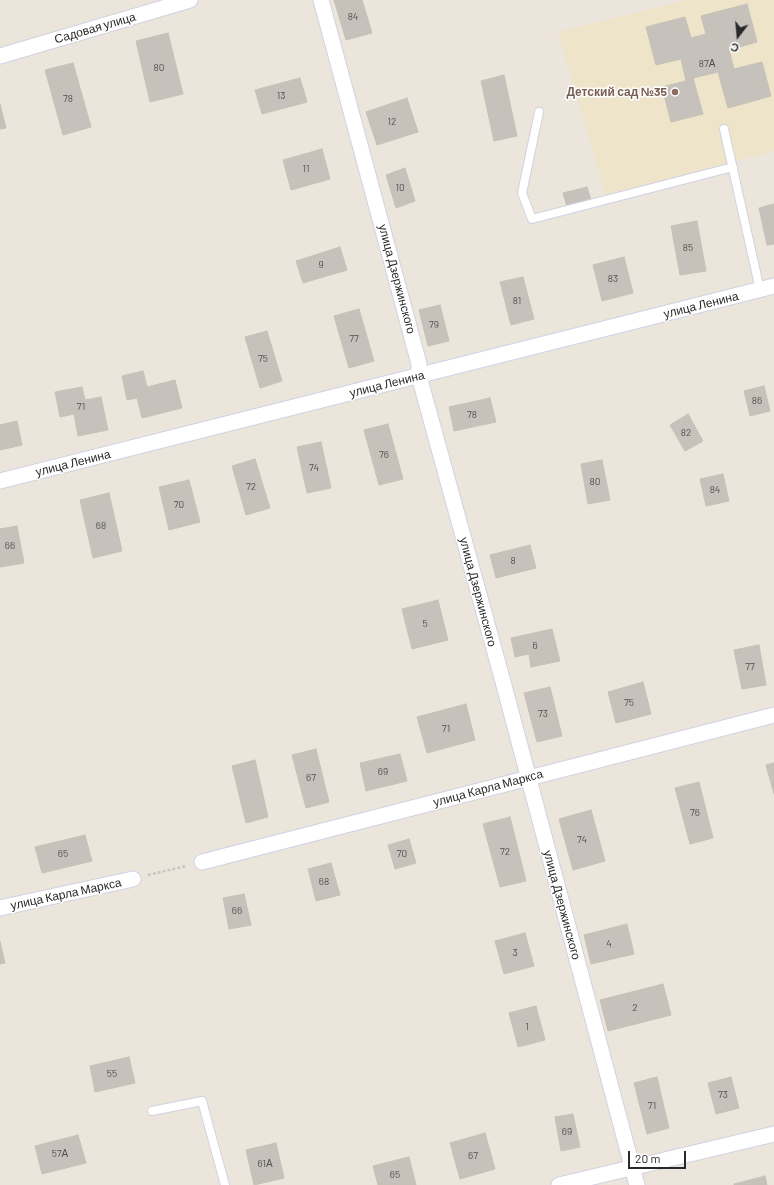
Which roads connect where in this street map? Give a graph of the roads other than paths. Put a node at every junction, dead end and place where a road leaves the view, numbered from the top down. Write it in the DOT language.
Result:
graph roads {
  1 [pos="190,0"];
  2 [pos="322,0"];
  3 [pos="0,56"];
  4 [pos="539,112"];
  5 [pos="724,129"];
  6 [pos="733,167"];
  7 [pos="767,288"];
  8 [pos="419,376"];
  9 [pos="0,481"];
  10 [pos="774,715"];
  11 [pos="528,778"];
  12 [pos="202,862"];
  13 [pos="133,879"];
  14 [pos="0,908"];
  15 [pos="152,1111"];
  16 [pos="774,1134"];
  17 [pos="632,1168"];
  18 [pos="225,1185"];
  19 [pos="559,1185"];
  20 [pos="637,1185"];
  1 -- 3 [label="street, Садовая улица"];
  2 -- 8 [label="street, улица Дзержинского"];
  4 -- 6 [label="lane"];
  5 -- 6 [label="lane"];
  6 -- 7 [label="lane"];
  7 -- 8 [label="street, улица Ленина"];
  8 -- 9 [label="street, улица Ленина"];
  8 -- 11 [label="street, улица Дзержинского"];
  10 -- 11 [label="street, улица Карла Маркса"];
  11 -- 12 [label="street, улица Карла Маркса"];
  11 -- 17 [label="street, улица Дзержинского"];
  13 -- 14 [label="street, улица Карла Маркса"];
  15 -- 18 [label="lane"];
  16 -- 17 [label="street"];
  17 -- 19 [label="street"];
  17 -- 20 [label="street, улица Дзержинского"];
}
